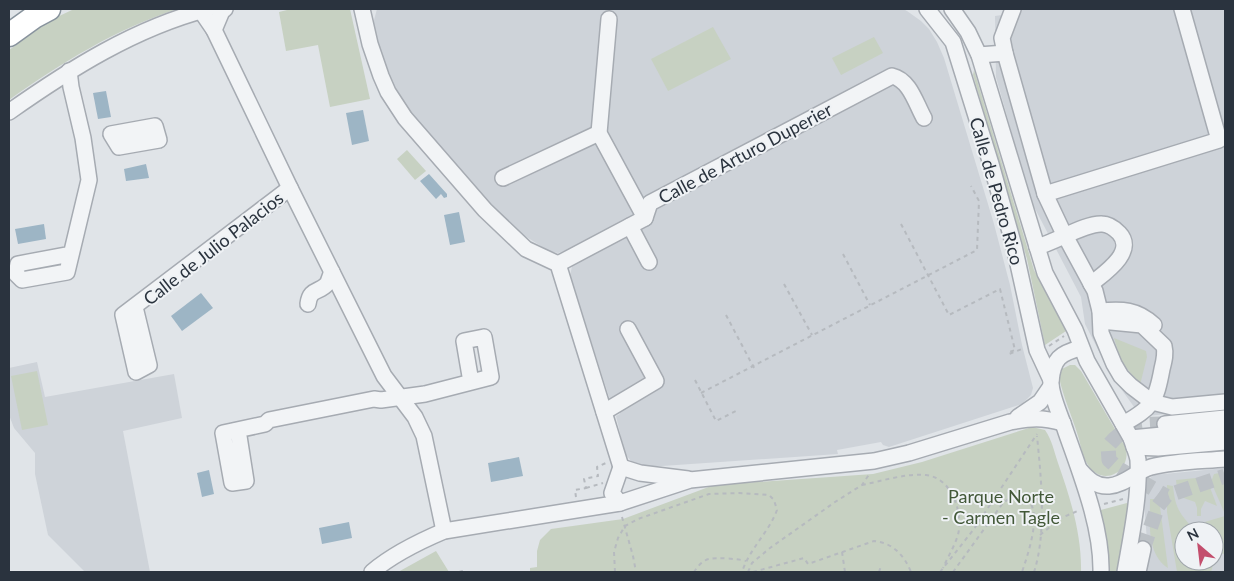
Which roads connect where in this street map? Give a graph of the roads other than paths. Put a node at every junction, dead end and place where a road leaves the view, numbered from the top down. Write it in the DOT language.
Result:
graph roads {
  1 [pos="29,9"];
  2 [pos="49,9"];
  3 [pos="225,9"];
  4 [pos="362,9"];
  5 [pos="927,9"];
  6 [pos="952,9"];
  7 [pos="1013,9"];
  8 [pos="1182,9"];
  9 [pos="205,10"];
  10 [pos="609,19"];
  11 [pos="9,22"];
  12 [pos="214,30"];
  13 [pos="9,35"];
  14 [pos="1005,53"];
  15 [pos="978,55"];
  16 [pos="69,71"];
  17 [pos="9,112"];
  18 [pos="924,118"];
  19 [pos="599,133"];
  20 [pos="111,134"];
  21 [pos="84,138"];
  22 [pos="503,178"];
  23 [pos="290,188"];
  24 [pos="1045,194"];
  25 [pos="645,218"];
  26 [pos="630,226"];
  27 [pos="1066,237"];
  28 [pos="1037,247"];
  29 [pos="71,254"];
  30 [pos="650,262"];
  31 [pos="558,264"];
  32 [pos="332,272"];
  33 [pos="1091,284"];
  34 [pos="308,304"];
  35 [pos="136,307"];
  36 [pos="1100,322"];
  37 [pos="628,329"];
  38 [pos="1081,348"];
  39 [pos="471,382"];
  40 [pos="1051,383"];
  41 [pos="1167,383"];
  42 [pos="399,397"];
  43 [pos="1152,402"];
  44 [pos="1225,402"];
  45 [pos="604,412"];
  46 [pos="1225,418"];
  47 [pos="1010,422"];
  48 [pos="1063,424"];
  49 [pos="1123,424"];
  50 [pos="1165,424"];
  51 [pos="1225,429"];
  52 [pos="238,430"];
  53 [pos="1225,442"];
  54 [pos="1132,443"];
  55 [pos="1225,459"];
  56 [pos="617,464"];
  57 [pos="1079,468"];
  58 [pos="1138,473"];
  59 [pos="690,480"];
  60 [pos="638,497"];
  61 [pos="621,510"];
  62 [pos="444,531"];
  63 [pos="1142,549"];
  64 [pos="372,572"];
  65 [pos="1101,572"];
  66 [pos="1125,572"];
  67 [pos="1138,572"];
  1 -- 11 [label="highway"];
  2 -- 13 [label="highway"];
  3 -- 12 [label="street"];
  4 -- 31 [label="street"];
  5 -- 40 [label="street, Calle de Pedro Rico"];
  6 -- 15 [label="street, Calle de Pedro Rico"];
  7 -- 14 [label="street"];
  8 -- 24 [label="street"];
  9 -- 12 [label="street, Calle de Julio Palacios"];
  9 -- 16 [label="street"];
  10 -- 19 [label="street"];
  12 -- 23 [label="street, Calle de Julio Palacios"];
  14 -- 15 [label="street"];
  14 -- 24 [label="street"];
  15 -- 28 [label="street, Calle de Pedro Rico"];
  16 -- 17 [label="street"];
  16 -- 21 [label="street"];
  18 -- 25 [label="street, Calle de Arturo Duperier"];
  19 -- 22 [label="street"];
  19 -- 25 [label="street"];
  20 -- 21 [label="street"];
  21 -- 29 [label="street"];
  23 -- 32 [label="street, Calle de Julio Palacios"];
  23 -- 35 [label="street, Calle de Julio Palacios"];
  24 -- 27 [label="street"];
  25 -- 26 [label="street, Calle de Arturo Duperier"];
  26 -- 30 [label="street"];
  26 -- 31 [label="street, Calle de Arturo Duperier"];
  27 -- 28 [label="street"];
  27 -- 33 [label="street"];
  27 -- 33 [label="street"];
  28 -- 38 [label="street, Calle de Pedro Rico"];
  31 -- 45 [label="street"];
  32 -- 34 [label="street"];
  32 -- 42 [label="street, Calle de Julio Palacios"];
  33 -- 36 [label="street"];
  36 -- 38 [label="street"];
  36 -- 41 [label="street"];
  36 -- 43 [label="street"];
  36 -- 43 [label="street"];
  37 -- 45 [label="street"];
  38 -- 40 [label="street"];
  38 -- 49 [label="street, Calle de Pedro Rico"];
  39 -- 42 [label="street"];
  40 -- 47 [label="street"];
  40 -- 48 [label="street, Calle de Pedro Rico"];
  42 -- 52 [label="street"];
  42 -- 62 [label="street, Calle de Julio Palacios"];
  43 -- 44 [label="street"];
  43 -- 49 [label="street"];
  45 -- 56 [label="street"];
  46 -- 50 [label="street"];
  47 -- 48 [label="street"];
  47 -- 59 [label="street"];
  48 -- 57 [label="street, Calle de Pedro Rico"];
  49 -- 54 [label="street, Calle de Pedro Rico"];
  51 -- 54 [label="street"];
  53 -- 54 [label="street"];
  54 -- 58 [label="street, Calle de Pedro Rico"];
  55 -- 58 [label="street"];
  56 -- 59 [label="street"];
  56 -- 60 [label="street"];
  56 -- 61 [label="street"];
  57 -- 58 [label="street, Calle de Pedro Rico"];
  57 -- 65 [label="street, Calle de Pedro Rico"];
  58 -- 66 [label="street, Calle de Pedro Rico"];
  59 -- 60 [label="street"];
  60 -- 61 [label="street"];
  61 -- 62 [label="street"];
  62 -- 64 [label="street"];
  63 -- 67 [label="street"];
}
